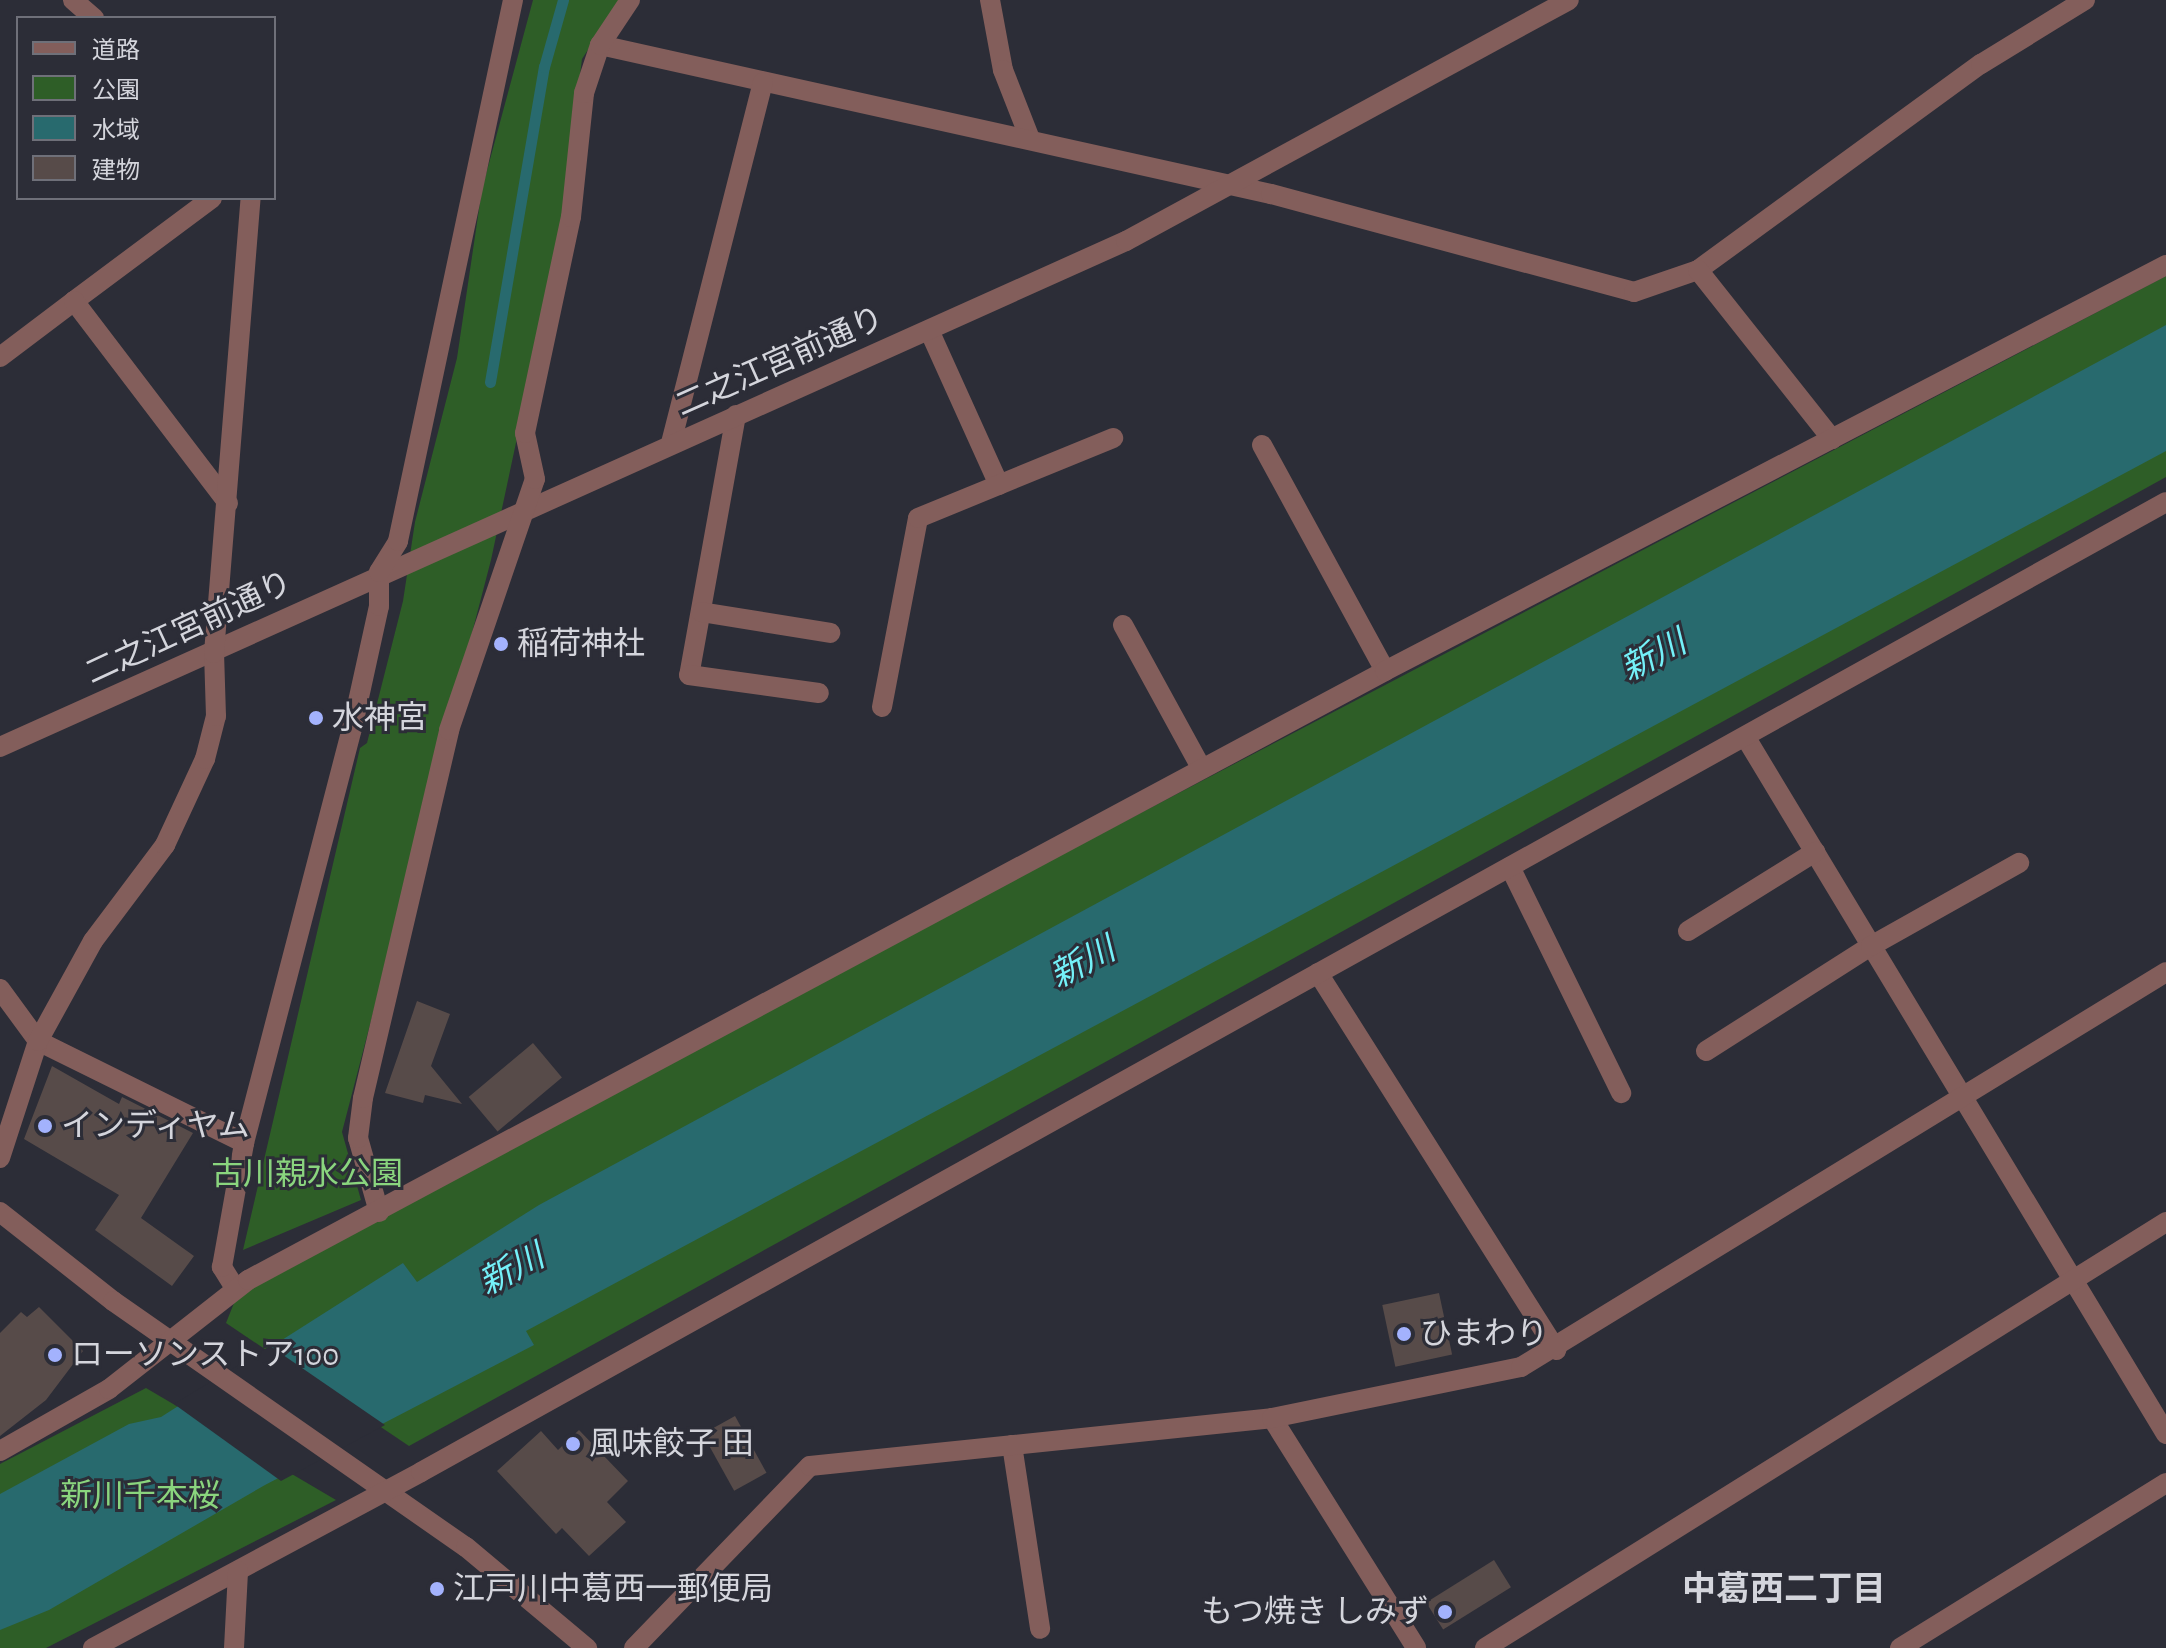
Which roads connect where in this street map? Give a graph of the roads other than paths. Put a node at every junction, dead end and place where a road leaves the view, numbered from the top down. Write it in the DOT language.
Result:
graph roads {
  1 [pos="73,0"];
  2 [pos="513,0"];
  3 [pos="630,0"];
  4 [pos="990,0"];
  5 [pos="1569,0"];
  6 [pos="2085,0"];
  7 [pos="92,16"];
  8 [pos="600,45"];
  9 [pos="763,83"];
  10 [pos="1030,139"];
  11 [pos="1231,186"];
  12 [pos="209,200"];
  13 [pos="251,200"];
  14 [pos="2166,265"];
  15 [pos="1698,270"];
  16 [pos="74,301"];
  17 [pos="929,330"];
  18 [pos="0,357"];
  19 [pos="736,415"];
  20 [pos="1113,438"];
  21 [pos="1832,439"];
  22 [pos="671,443"];
  23 [pos="1262,445"];
  24 [pos="999,485"];
  25 [pos="2166,502"];
  26 [pos="228,503"];
  27 [pos="526,511"];
  28 [pos="379,572"];
  29 [pos="701,612"];
  30 [pos="1123,625"];
  31 [pos="830,633"];
  32 [pos="214,653"];
  33 [pos="1385,671"];
  34 [pos="819,693"];
  35 [pos="882,707"];
  36 [pos="1746,738"];
  37 [pos="0,747"];
  38 [pos="1202,769"];
  39 [pos="1815,852"];
  40 [pos="2019,863"];
  41 [pos="1510,867"];
  42 [pos="1688,931"];
  43 [pos="1871,946"];
  44 [pos="2166,972"];
  45 [pos="1318,973"];
  46 [pos="0,989"];
  47 [pos="38,1041"];
  48 [pos="1706,1051"];
  49 [pos="1621,1093"];
  50 [pos="1962,1097"];
  51 [pos="244,1143"];
  52 [pos="0,1158"];
  53 [pos="0,1212"];
  54 [pos="379,1212"];
  55 [pos="2166,1222"];
  56 [pos="2073,1280"];
  57 [pos="235,1288"];
  58 [pos="171,1341"];
  59 [pos="1556,1350"];
  60 [pos="1272,1418"];
  61 [pos="2166,1434"];
  62 [pos="1012,1445"];
  63 [pos="0,1451"];
  64 [pos="2166,1483"];
  65 [pos="386,1491"];
  66 [pos="238,1571"];
  67 [pos="1040,1629"];
  68 [pos="93,1648"];
  69 [pos="234,1648"];
  70 [pos="587,1648"];
  71 [pos="634,1648"];
  72 [pos="1416,1648"];
  73 [pos="1485,1648"];
  74 [pos="1900,1648"];
  1 -- 7 [label="street"];
  2 -- 28 [label="street"];
  3 -- 8 [label="street"];
  4 -- 10 [label="street"];
  5 -- 11 [label="street, 二之江宮前通り"];
  6 -- 15 [label="street"];
  8 -- 9 [label="street"];
  8 -- 27 [label="street"];
  9 -- 10 [label="street"];
  9 -- 22 [label="street"];
  10 -- 11 [label="street"];
  11 -- 15 [label="street"];
  11 -- 17 [label="street, 二之江宮前通り"];
  12 -- 16 [label="street"];
  13 -- 26 [label="street"];
  14 -- 21 [label="street"];
  15 -- 21 [label="street"];
  16 -- 18 [label="street"];
  16 -- 26 [label="street"];
  17 -- 19 [label="street, 二之江宮前通り"];
  17 -- 24 [label="street"];
  19 -- 22 [label="street, 二之江宮前通り"];
  19 -- 29 [label="street"];
  20 -- 24 [label="street"];
  21 -- 33 [label="street"];
  22 -- 27 [label="street, 二之江宮前通り"];
  23 -- 33 [label="street"];
  24 -- 35 [label="street"];
  25 -- 36 [label="street"];
  26 -- 32 [label="street"];
  27 -- 28 [label="street, 二之江宮前通り"];
  27 -- 54 [label="street"];
  28 -- 32 [label="street, 二之江宮前通り"];
  28 -- 51 [label="street"];
  29 -- 31 [label="street"];
  29 -- 34 [label="street"];
  30 -- 38 [label="street"];
  32 -- 37 [label="street, 二之江宮前通り"];
  32 -- 47 [label="street"];
  33 -- 38 [label="street"];
  36 -- 39 [label="street"];
  36 -- 41 [label="street"];
  38 -- 54 [label="street"];
  39 -- 42 [label="street"];
  39 -- 43 [label="street"];
  40 -- 43 [label="street"];
  41 -- 45 [label="street"];
  41 -- 49 [label="street"];
  43 -- 48 [label="street"];
  43 -- 50 [label="street"];
  44 -- 50 [label="street"];
  45 -- 59 [label="street"];
  45 -- 65 [label="street"];
  46 -- 47 [label="street"];
  47 -- 51 [label="street"];
  47 -- 52 [label="street"];
  50 -- 56 [label="street"];
  50 -- 59 [label="street"];
  51 -- 57 [label="street"];
  53 -- 58 [label="street"];
  54 -- 57 [label="street"];
  55 -- 56 [label="street"];
  56 -- 61 [label="street"];
  56 -- 73 [label="street"];
  57 -- 58 [label="street"];
  58 -- 63 [label="street"];
  58 -- 65 [label="street"];
  59 -- 60 [label="street"];
  60 -- 62 [label="street"];
  60 -- 72 [label="street"];
  62 -- 67 [label="street"];
  62 -- 71 [label="street"];
  64 -- 74 [label="street"];
  65 -- 66 [label="street"];
  65 -- 70 [label="street"];
  66 -- 68 [label="street"];
  66 -- 69 [label="street"];
}
